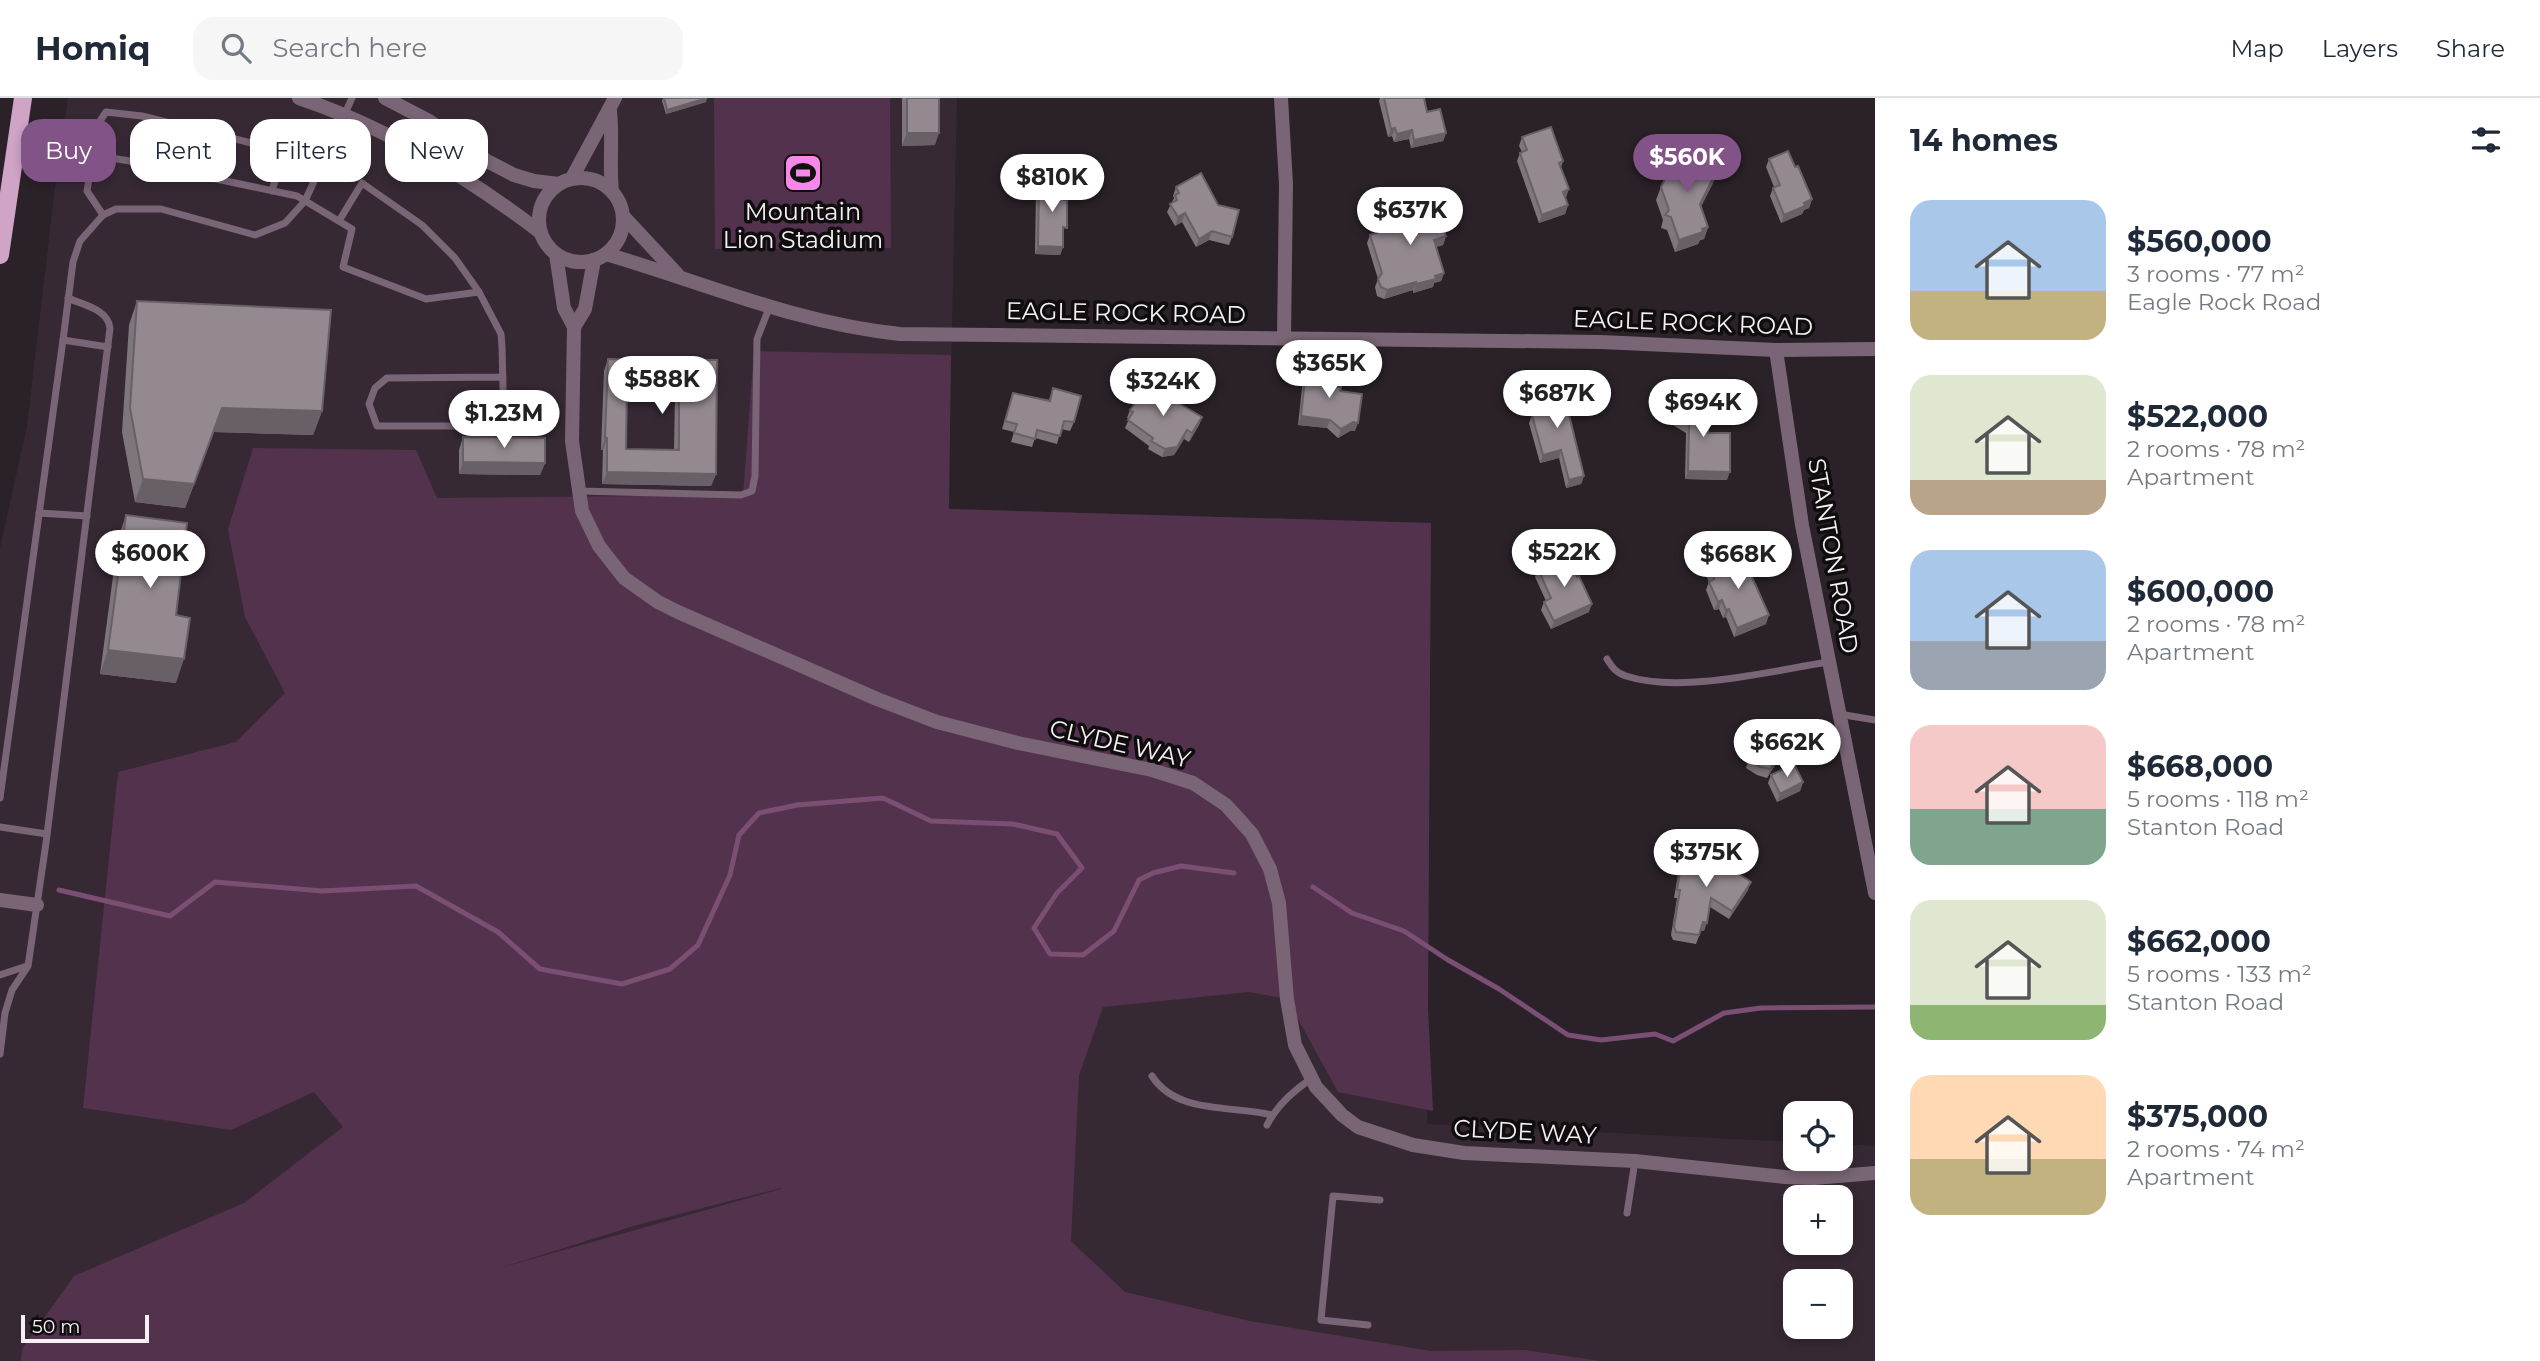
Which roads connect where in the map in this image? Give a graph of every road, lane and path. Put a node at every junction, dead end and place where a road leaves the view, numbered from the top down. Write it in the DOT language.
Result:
graph roads {
  1 [pos="23,98"];
  2 [pos="299,98"];
  3 [pos="352,98"];
  4 [pos="385,98"];
  5 [pos="1281,98"];
  6 [pos="612,104"];
  7 [pos="344,115"];
  8 [pos="101,119"];
  9 [pos="116,159"];
  10 [pos="565,181"];
  11 [pos="88,182"];
  12 [pos="272,191"];
  13 [pos="612,191"];
  14 [pos="305,201"];
  15 [pos="103,215"];
  16 [pos="624,217"];
  17 [pos="339,221"];
  18 [pos="540,232"];
  19 [pos="0,254"];
  20 [pos="556,254"];
  21 [pos="600,257"];
  22 [pos="679,276"];
  23 [pos="479,292"];
  24 [pos="68,298"];
  25 [pos="769,308"];
  26 [pos="574,327"];
  27 [pos="1284,338"];
  28 [pos="63,340"];
  29 [pos="108,347"];
  30 [pos="1875,349"];
  31 [pos="1776,350"];
  32 [pos="503,377"];
  33 [pos="578,491"];
  34 [pos="39,513"];
  35 [pos="87,516"];
  36 [pos="1606,659"];
  37 [pos="1828,662"];
  38 [pos="1839,714"];
  39 [pos="1875,720"];
  40 [pos="0,798"];
  41 [pos="0,827"];
  42 [pos="47,834"];
  43 [pos="1875,893"];
  44 [pos="0,900"];
  45 [pos="37,905"];
  46 [pos="28,966"];
  47 [pos="0,975"];
  48 [pos="0,1054"];
  49 [pos="1152,1076"];
  50 [pos="1311,1079"];
  51 [pos="1272,1115"];
  52 [pos="1267,1125"];
  53 [pos="1635,1161"];
  54 [pos="1875,1173"];
  55 [pos="1380,1200"];
  56 [pos="1627,1213"];
  57 [pos="1368,1325"];
  1 -- 19 [label="main road"];
  2 -- 7 [label="street"];
  3 -- 7 [label="lane"];
  4 -- 10 [label="street"];
  5 -- 27 [label="street"];
  6 -- 10 [label="street"];
  6 -- 13 [label="street"];
  7 -- 14 [label="lane"];
  7 -- 18 [label="street"];
  8 -- 12 [label="lane"];
  9 -- 12 [label="lane"];
  10 -- 13 [label="street"];
  10 -- 18 [label="street"];
  11 -- 15 [label="lane"];
  12 -- 14 [label="lane"];
  13 -- 16 [label="street, EAGLE ROCK ROAD"];
  14 -- 15 [label="lane"];
  14 -- 17 [label="lane"];
  15 -- 24 [label="lane"];
  16 -- 21 [label="street"];
  16 -- 22 [label="street, EAGLE ROCK ROAD"];
  17 -- 23 [label="lane"];
  17 -- 23 [label="lane"];
  18 -- 20 [label="street"];
  20 -- 21 [label="street, EAGLE ROCK ROAD"];
  20 -- 26 [label="street"];
  21 -- 22 [label="street, EAGLE ROCK ROAD"];
  21 -- 26 [label="street"];
  22 -- 25 [label="street, EAGLE ROCK ROAD"];
  23 -- 32 [label="lane"];
  24 -- 28 [label="lane"];
  24 -- 29 [label="lane"];
  25 -- 27 [label="street, EAGLE ROCK ROAD"];
  25 -- 33 [label="lane"];
  26 -- 33 [label="street, CLYDE WAY"];
  27 -- 31 [label="street, EAGLE ROCK ROAD"];
  28 -- 29 [label="lane"];
  28 -- 34 [label="lane"];
  29 -- 35 [label="lane"];
  30 -- 31 [label="street, EAGLE ROCK ROAD"];
  31 -- 37 [label="street, STANTON ROAD"];
  32 -- 32 [label="lane"];
  33 -- 50 [label="street, CLYDE WAY"];
  34 -- 35 [label="lane"];
  34 -- 40 [label="lane"];
  35 -- 42 [label="lane"];
  36 -- 37 [label="lane"];
  37 -- 38 [label="street, STANTON ROAD"];
  38 -- 39 [label="lane"];
  38 -- 43 [label="street, STANTON ROAD"];
  41 -- 42 [label="lane"];
  42 -- 45 [label="lane"];
  44 -- 45 [label="street"];
  45 -- 46 [label="lane"];
  46 -- 47 [label="lane"];
  46 -- 48 [label="lane"];
  49 -- 51 [label="lane"];
  50 -- 51 [label="lane"];
  50 -- 53 [label="street, CLYDE WAY"];
  51 -- 52 [label="lane"];
  53 -- 54 [label="street, CLYDE WAY"];
  53 -- 56 [label="lane"];
  55 -- 57 [label="lane"];
}
